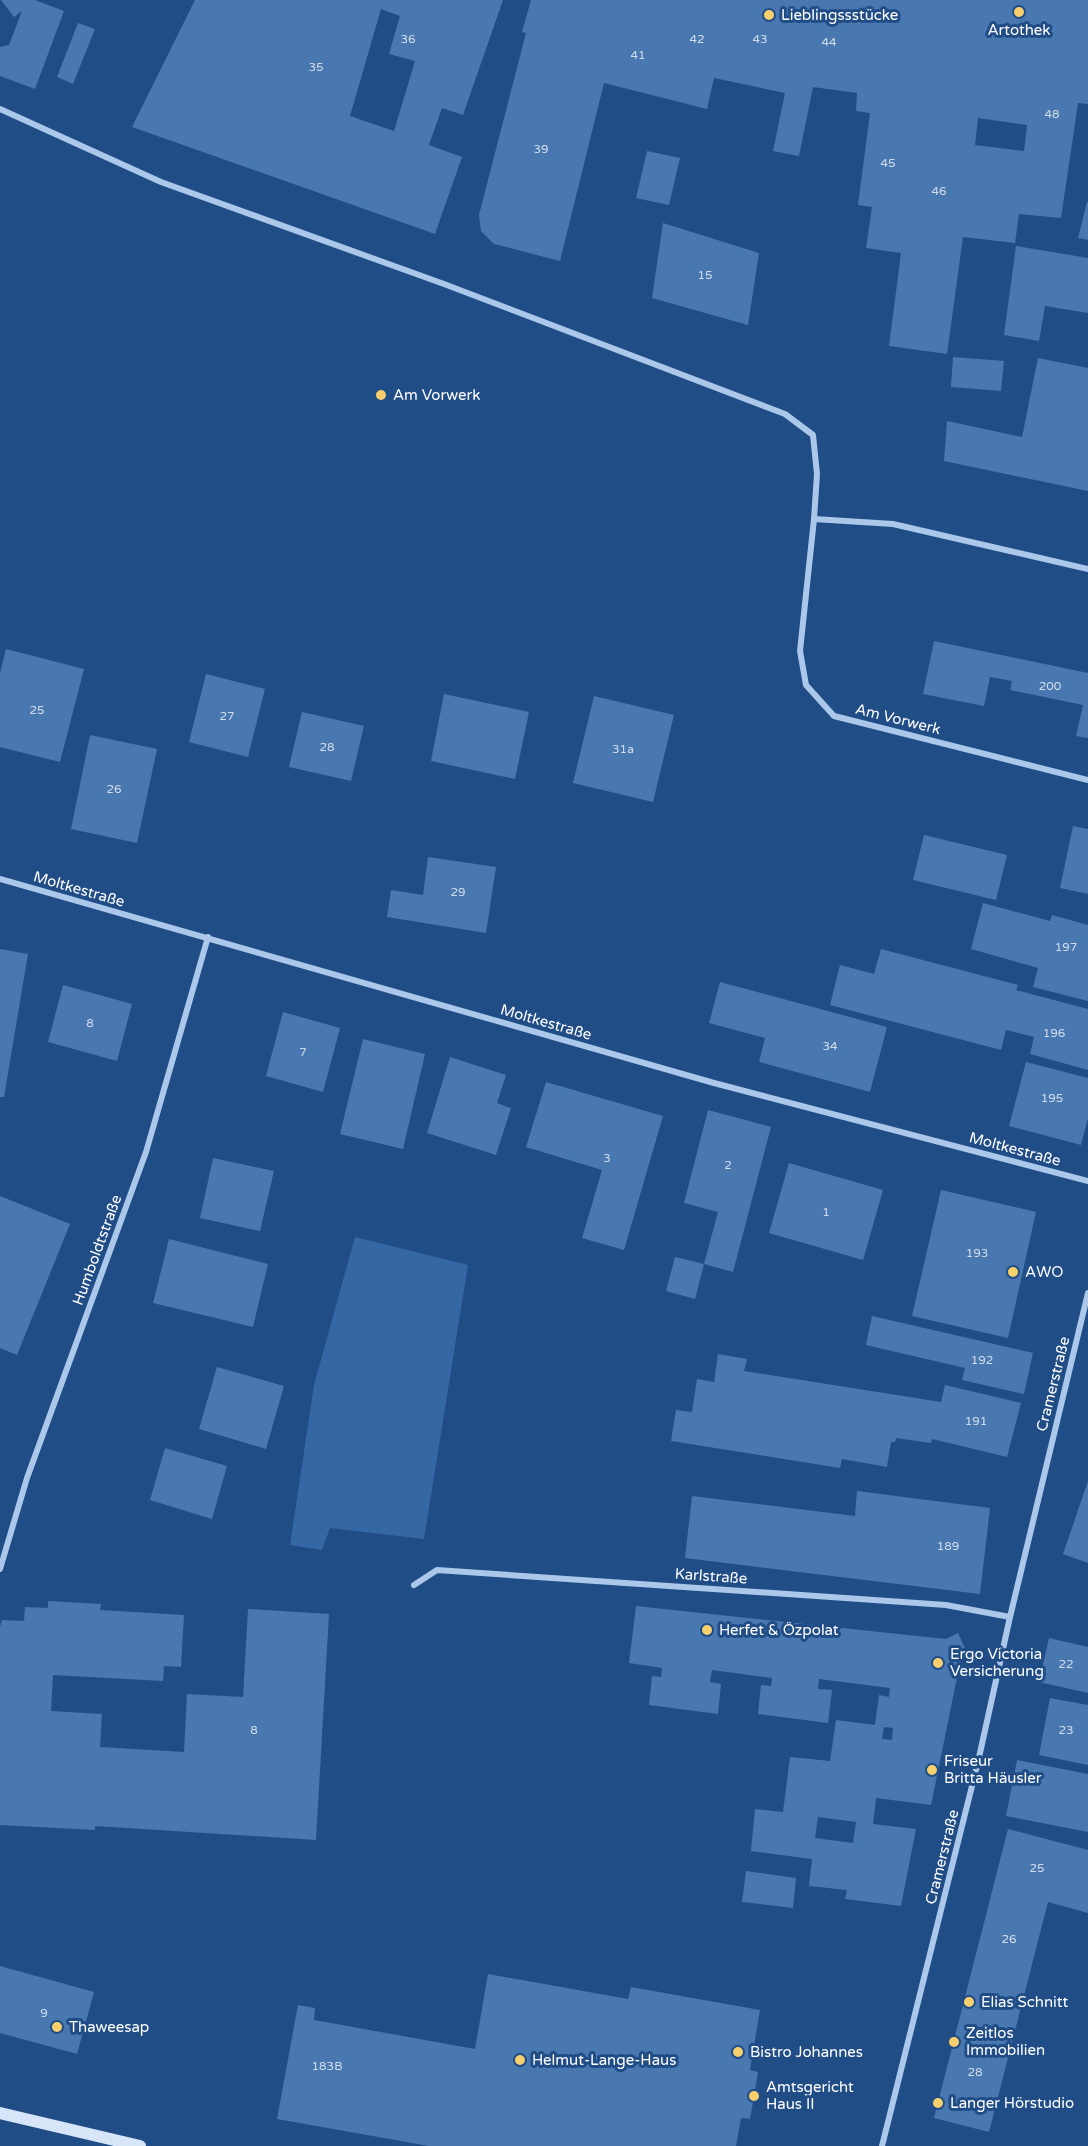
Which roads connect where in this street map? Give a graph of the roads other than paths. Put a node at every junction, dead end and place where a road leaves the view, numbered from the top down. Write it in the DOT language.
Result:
graph roads {
  1 [pos="0,109"];
  2 [pos="814,519"];
  3 [pos="1088,569"];
  4 [pos="1088,780"];
  5 [pos="0,879"];
  6 [pos="208,937"];
  7 [pos="1088,1181"];
  8 [pos="1088,1293"];
  9 [pos="0,1569"];
  10 [pos="414,1585"];
  11 [pos="1010,1617"];
  12 [pos="0,2113"];
  13 [pos="140,2146"];
  14 [pos="882,2146"];
  1 -- 2 [label="street, Am Vorwerk"];
  2 -- 3 [label="street"];
  2 -- 4 [label="street, Am Vorwerk"];
  5 -- 6 [label="street, Moltkestraße"];
  6 -- 7 [label="street, Moltkestraße"];
  6 -- 9 [label="street, Humboldtstraße"];
  8 -- 11 [label="street, Cramerstraße"];
  10 -- 11 [label="street, Karlstraße"];
  11 -- 14 [label="street, Cramerstraße"];
  12 -- 13 [label="main road"];
}
